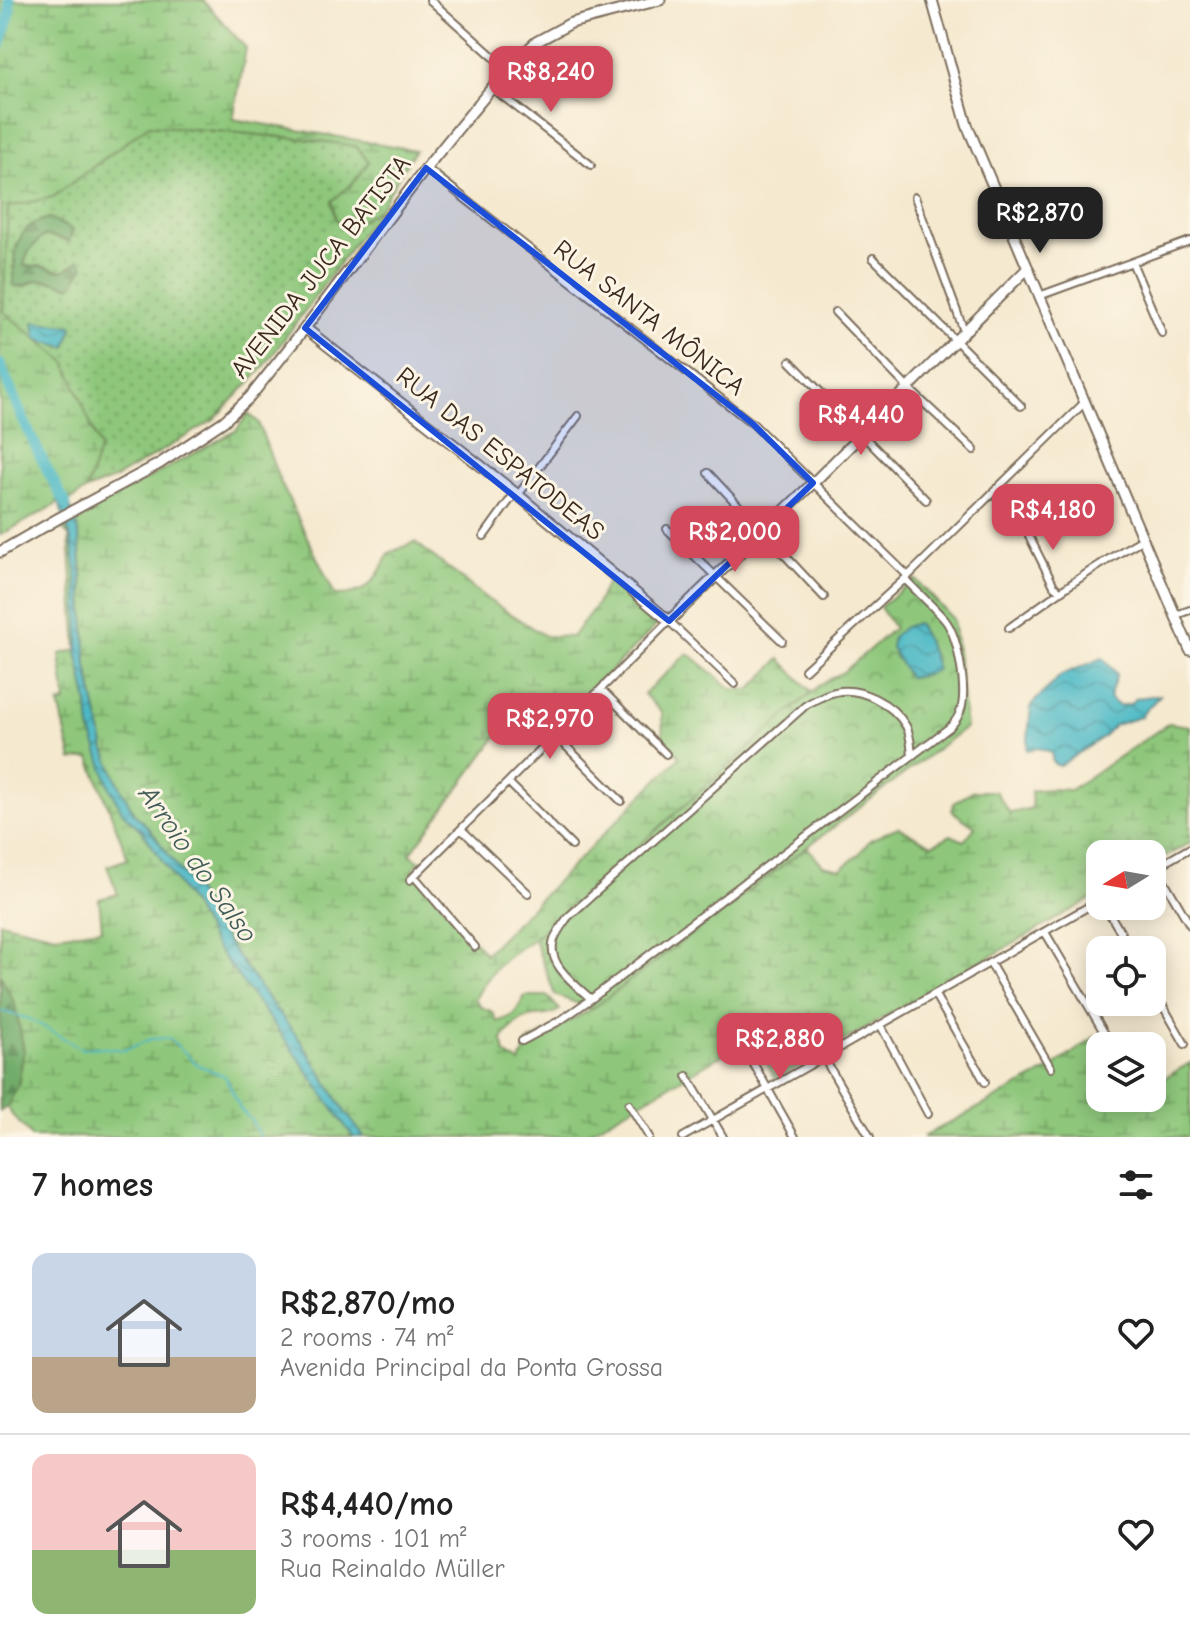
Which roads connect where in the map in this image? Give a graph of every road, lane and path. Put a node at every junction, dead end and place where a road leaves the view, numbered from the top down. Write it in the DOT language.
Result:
graph roads {
  1 [pos="430,0"];
  2 [pos="660,0"];
  3 [pos="932,0"];
  4 [pos="628,4"];
  5 [pos="507,69"];
  6 [pos="492,88"];
  7 [pos="591,165"];
  8 [pos="426,168"];
  9 [pos="915,197"];
  10 [pos="1190,241"];
  11 [pos="873,258"];
  12 [pos="1132,262"];
  13 [pos="1028,268"];
  14 [pos="1039,296"];
  15 [pos="835,312"];
  16 [pos="305,328"];
  17 [pos="964,331"];
  18 [pos="1162,333"];
  19 [pos="955,340"];
  20 [pos="790,361"];
  21 [pos="907,387"];
  22 [pos="1085,402"];
  23 [pos="1021,406"];
  24 [pos="578,416"];
  25 [pos="862,433"];
  26 [pos="974,450"];
  27 [pos="708,473"];
  28 [pos="813,483"];
  29 [pos="516,494"];
  30 [pos="926,500"];
  31 [pos="1054,516"];
  32 [pos="667,529"];
  33 [pos="762,531"];
  34 [pos="484,536"];
  35 [pos="1143,539"];
  36 [pos="0,552"];
  37 [pos="715,576"];
  38 [pos="907,578"];
  39 [pos="1060,591"];
  40 [pos="824,597"];
  41 [pos="1190,610"];
  42 [pos="1181,620"];
  43 [pos="669,621"];
  44 [pos="1009,628"];
  45 [pos="782,641"];
  46 [pos="1190,650"];
  47 [pos="805,670"];
  48 [pos="735,684"];
  49 [pos="602,690"];
  50 [pos="555,735"];
  51 [pos="666,754"];
  52 [pos="912,756"];
  53 [pos="508,782"];
  54 [pos="621,801"];
  55 [pos="461,829"];
  56 [pos="572,846"];
  57 [pos="1190,848"];
  58 [pos="1166,861"];
  59 [pos="1166,887"];
  60 [pos="528,893"];
  61 [pos="1086,908"];
  62 [pos="1190,925"];
  63 [pos="1045,932"];
  64 [pos="475,947"];
  65 [pos="990,963"];
  66 [pos="935,995"];
  67 [pos="591,999"];
  68 [pos="1166,1011"];
  69 [pos="881,1026"];
  70 [pos="1104,1032"];
  71 [pos="740,1040"];
  72 [pos="522,1041"];
  73 [pos="1185,1044"];
  74 [pos="824,1058"];
  75 [pos="1051,1068"];
  76 [pos="687,1076"];
  77 [pos="985,1082"];
  78 [pos="768,1090"];
  79 [pos="631,1107"];
  80 [pos="928,1114"];
  81 [pos="713,1119"];
  82 [pos="649,1137"];
  83 [pos="683,1137"];
  84 [pos="723,1137"];
  85 [pos="795,1137"];
  86 [pos="870,1137"];
  1 -- 5 [label="street"];
  2 -- 4 [label="main road, AVENIDA JUCA BATISTA"];
  3 -- 13 [label="main road"];
  4 -- 5 [label="main road, AVENIDA JUCA BATISTA"];
  5 -- 6 [label="main road, AVENIDA JUCA BATISTA"];
  6 -- 7 [label="street"];
  6 -- 8 [label="main road, AVENIDA JUCA BATISTA"];
  8 -- 16 [label="main road, AVENIDA JUCA BATISTA"];
  8 -- 28 [label="street, RUA SANTA MÔNICA"];
  9 -- 17 [label="street"];
  10 -- 12 [label="street"];
  11 -- 19 [label="street"];
  12 -- 14 [label="street"];
  12 -- 18 [label="street"];
  13 -- 14 [label="main road"];
  13 -- 17 [label="main road"];
  14 -- 22 [label="main road"];
  15 -- 21 [label="street"];
  16 -- 29 [label="main road, RUA DAS ESPATODEAS"];
  16 -- 36 [label="main road, AVENIDA JUCA BATISTA"];
  17 -- 19 [label="main road"];
  19 -- 21 [label="main road"];
  19 -- 23 [label="street"];
  20 -- 25 [label="street"];
  21 -- 25 [label="main road"];
  21 -- 26 [label="street"];
  22 -- 35 [label="main road"];
  22 -- 38 [label="street"];
  24 -- 29 [label="street"];
  25 -- 28 [label="main road"];
  25 -- 30 [label="street"];
  27 -- 33 [label="street"];
  28 -- 33 [label="main road"];
  28 -- 38 [label="street, RUA SANTA MÔNICA"];
  29 -- 34 [label="street"];
  29 -- 43 [label="main road, RUA DAS ESPATODEAS"];
  31 -- 39 [label="street"];
  32 -- 37 [label="street"];
  33 -- 37 [label="main road"];
  33 -- 40 [label="street"];
  35 -- 39 [label="street"];
  35 -- 42 [label="main road"];
  37 -- 43 [label="main road"];
  37 -- 45 [label="street"];
  38 -- 47 [label="street"];
  38 -- 52 [label="street, RUA SANTA MÔNICA"];
  39 -- 44 [label="street"];
  41 -- 42 [label="street"];
  42 -- 46 [label="main road"];
  43 -- 48 [label="street, RUA DAS ESPATODEAS"];
  43 -- 49 [label="street"];
  49 -- 50 [label="street"];
  49 -- 51 [label="street"];
  50 -- 53 [label="street"];
  50 -- 54 [label="street"];
  52 -- 67 [label="street, RUA SANTA MÔNICA"];
  52 -- 67 [label="street"];
  53 -- 55 [label="street"];
  53 -- 56 [label="street"];
  55 -- 60 [label="street"];
  55 -- 64 [label="street"];
  57 -- 58 [label="street"];
  59 -- 62 [label="street"];
  61 -- 63 [label="street"];
  63 -- 65 [label="street"];
  63 -- 70 [label="street"];
  65 -- 66 [label="street"];
  65 -- 75 [label="street"];
  66 -- 69 [label="street"];
  66 -- 77 [label="street"];
  67 -- 72 [label="street, RUA SANTA MÔNICA"];
  68 -- 73 [label="street"];
  69 -- 74 [label="street"];
  69 -- 80 [label="street"];
  71 -- 78 [label="street"];
  74 -- 78 [label="street"];
  74 -- 86 [label="street"];
  76 -- 81 [label="street"];
  78 -- 81 [label="street"];
  78 -- 85 [label="street"];
  79 -- 82 [label="street"];
  81 -- 83 [label="street"];
  81 -- 84 [label="street"];
}
